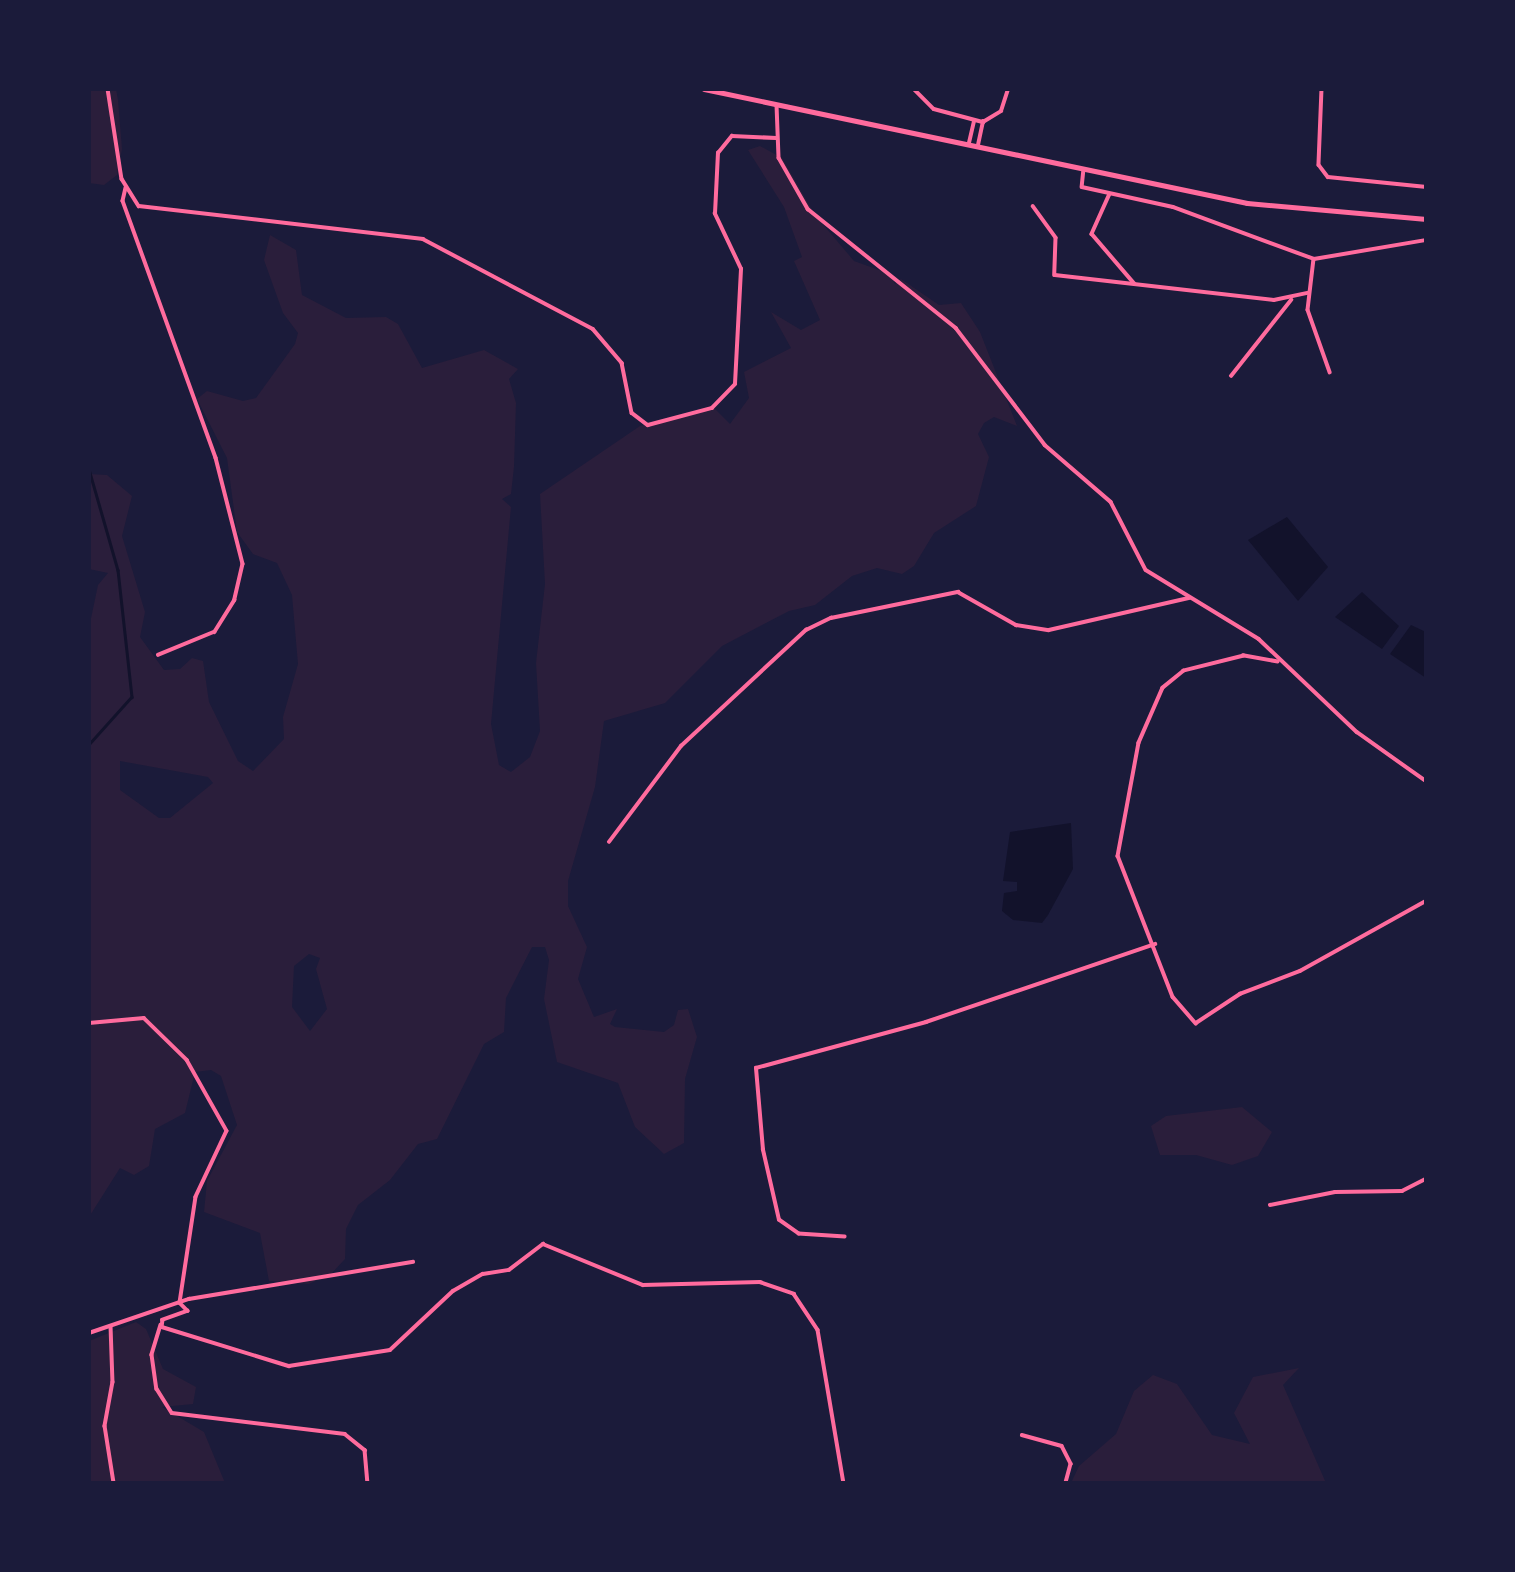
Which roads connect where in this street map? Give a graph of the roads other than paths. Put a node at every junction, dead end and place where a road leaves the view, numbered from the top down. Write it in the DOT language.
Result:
graph roads {
  1 [pos="108,89"];
  2 [pos="704,89"];
  3 [pos="915,89"];
  4 [pos="1008,89"];
  5 [pos="1322,89"];
  6 [pos="776,106"];
  7 [pos="975,121"];
  8 [pos="983,122"];
  9 [pos="776,138"];
  10 [pos="969,143"];
  11 [pos="978,145"];
  12 [pos="1084,169"];
  13 [pos="1426,187"];
  14 [pos="126,188"];
  15 [pos="1110,194"];
  16 [pos="1033,206"];
  17 [pos="1426,219"];
  18 [pos="1426,240"];
  19 [pos="1314,259"];
  20 [pos="1135,283"];
  21 [pos="1308,293"];
  22 [pos="1291,300"];
  23 [pos="1330,372"];
  24 [pos="1231,376"];
  25 [pos="1191,598"];
  26 [pos="159,655"];
  27 [pos="1280,662"];
  28 [pos="1426,781"];
  29 [pos="609,842"];
  30 [pos="1426,901"];
  31 [pos="1155,944"];
  32 [pos="89,1023"];
  33 [pos="1426,1179"];
  34 [pos="1270,1205"];
  35 [pos="845,1237"];
  36 [pos="412,1262"];
  37 [pos="180,1303"];
  38 [pos="111,1325"];
  39 [pos="161,1325"];
  40 [pos="89,1333"];
  41 [pos="1023,1435"];
  42 [pos="114,1483"];
  43 [pos="368,1483"];
  44 [pos="844,1483"];
  45 [pos="1066,1483"];
  1 -- 14 [label="street"];
  2 -- 6 [label="main road"];
  3 -- 7 [label="street"];
  4 -- 8 [label="street"];
  5 -- 13 [label="street"];
  6 -- 9 [label="street"];
  6 -- 10 [label="main road"];
  7 -- 8 [label="street"];
  7 -- 10 [label="street"];
  8 -- 11 [label="street"];
  9 -- 14 [label="street"];
  9 -- 25 [label="street"];
  10 -- 11 [label="main road"];
  11 -- 12 [label="main road"];
  12 -- 15 [label="street"];
  12 -- 17 [label="main road"];
  14 -- 26 [label="street"];
  15 -- 19 [label="street"];
  15 -- 20 [label="street"];
  16 -- 20 [label="street"];
  18 -- 19 [label="street"];
  19 -- 21 [label="street"];
  20 -- 22 [label="street"];
  21 -- 22 [label="street"];
  21 -- 23 [label="street"];
  22 -- 24 [label="street"];
  25 -- 27 [label="street"];
  25 -- 29 [label="street"];
  27 -- 28 [label="street"];
  27 -- 31 [label="street"];
  30 -- 31 [label="street"];
  31 -- 35 [label="street"];
  32 -- 37 [label="street"];
  33 -- 34 [label="street"];
  36 -- 37 [label="street"];
  37 -- 38 [label="street"];
  37 -- 39 [label="street"];
  38 -- 40 [label="street"];
  38 -- 42 [label="street"];
  39 -- 43 [label="street"];
  39 -- 44 [label="street"];
  41 -- 45 [label="street"];
}
